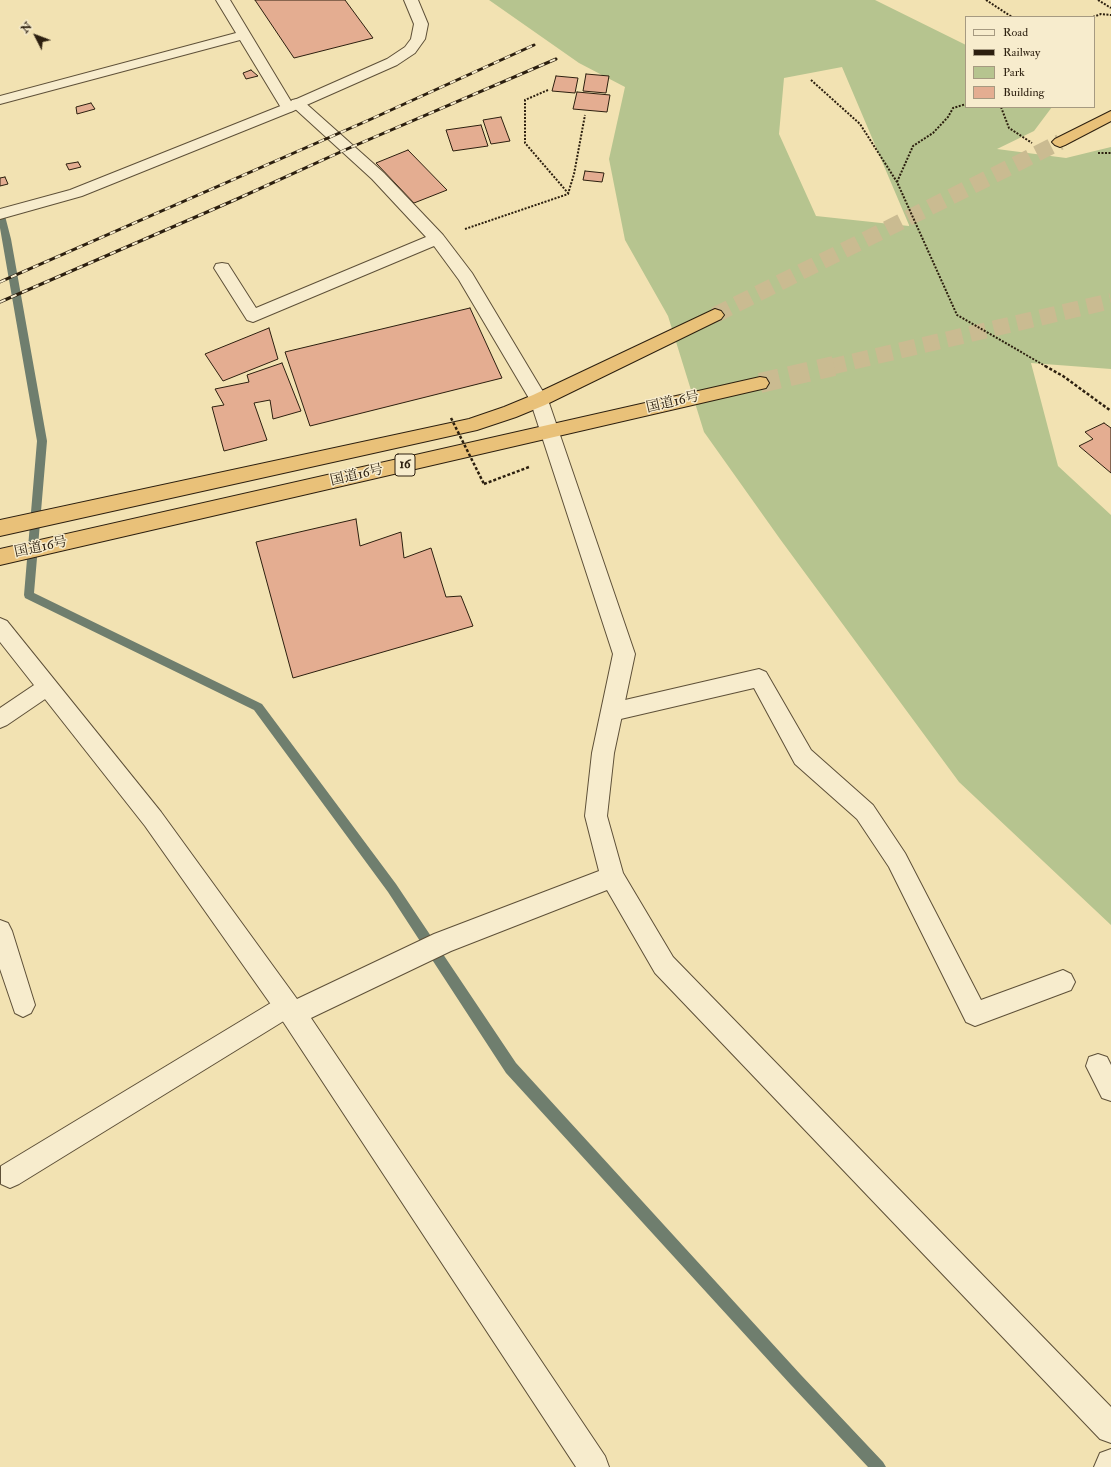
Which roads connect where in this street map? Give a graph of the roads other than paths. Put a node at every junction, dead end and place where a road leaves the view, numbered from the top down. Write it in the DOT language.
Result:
graph roads {
  1 [pos="223,0"];
  2 [pos="411,0"];
  3 [pos="244,35"];
  4 [pos="0,100"];
  5 [pos="292,105"];
  6 [pos="1111,116"];
  7 [pos="1060,142"];
  8 [pos="0,214"];
  9 [pos="437,239"];
  10 [pos="222,268"];
  11 [pos="715,315"];
  12 [pos="760,383"];
  13 [pos="539,400"];
  14 [pos="549,432"];
  15 [pos="0,528"];
  16 [pos="0,557"];
  17 [pos="0,627"];
  18 [pos="47,687"];
  19 [pos="612,712"];
  20 [pos="0,719"];
  21 [pos="612,877"];
  22 [pos="2,946"];
  23 [pos="1063,982"];
  24 [pos="23,1005"];
  25 [pos="290,1010"];
  26 [pos="1098,1066"];
  27 [pos="1111,1089"];
  28 [pos="10,1175"];
  29 [pos="1111,1428"];
  30 [pos="1111,1464"];
  31 [pos="594,1467"];
  32 [pos="1109,1467"];
  1 -- 3 [label="lane"];
  2 -- 5 [label="street"];
  3 -- 4 [label="lane"];
  3 -- 5 [label="lane"];
  5 -- 8 [label="street"];
  5 -- 9 [label="street"];
  6 -- 7 [label="highway"];
  9 -- 10 [label="street"];
  9 -- 13 [label="street"];
  11 -- 13 [label="highway, 国道16号 / 16"];
  12 -- 14 [label="highway, 国道16号 / 16"];
  13 -- 14 [label="street"];
  13 -- 15 [label="highway, 国道16号 / 16"];
  14 -- 16 [label="highway, 国道16号 / 16"];
  14 -- 19 [label="street"];
  17 -- 18 [label="street"];
  18 -- 20 [label="lane"];
  18 -- 25 [label="street"];
  19 -- 21 [label="street"];
  19 -- 23 [label="lane"];
  21 -- 25 [label="street"];
  21 -- 29 [label="street"];
  22 -- 24 [label="lane"];
  25 -- 28 [label="lane"];
  25 -- 31 [label="street"];
  26 -- 27 [label="lane"];
  30 -- 32 [label="street"];
}
